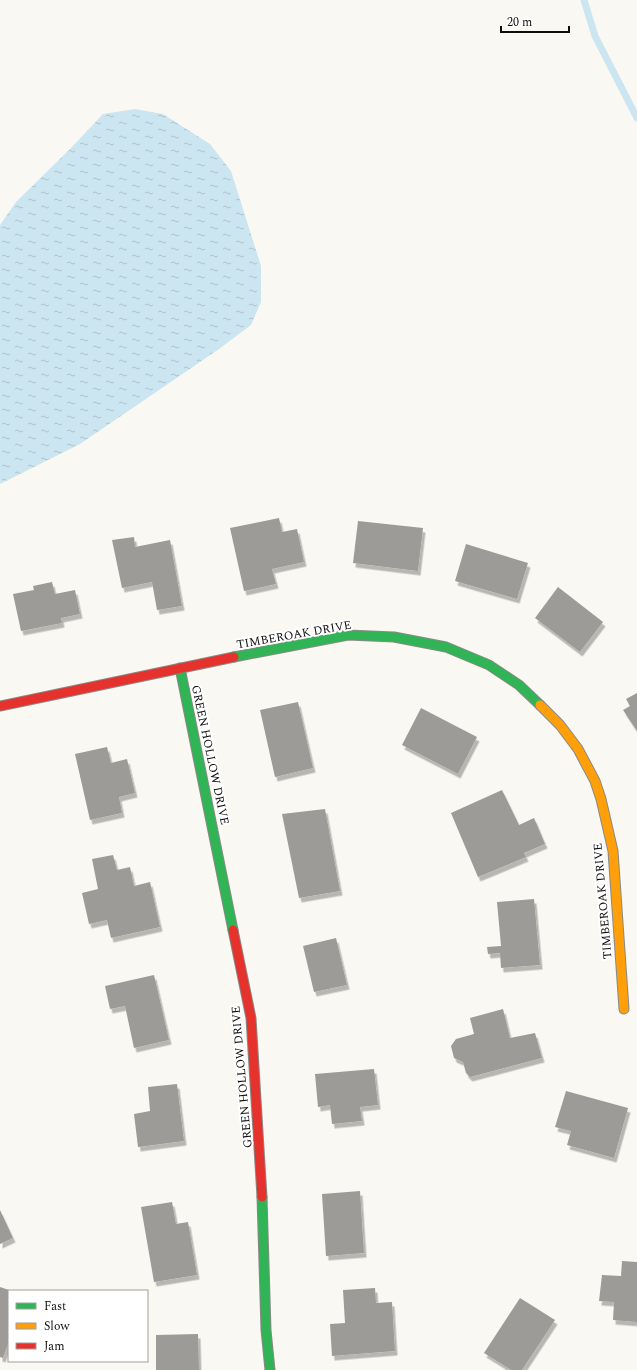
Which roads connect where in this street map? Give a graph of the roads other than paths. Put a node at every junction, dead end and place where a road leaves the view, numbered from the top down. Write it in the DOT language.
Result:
graph roads {
  1 [pos="180,668"];
  2 [pos="0,706"];
  3 [pos="624,1009"];
  4 [pos="270,1370"];
  1 -- 2 [label="street, TIMBEROAK DRIVE"];
  1 -- 3 [label="street, TIMBEROAK DRIVE"];
  1 -- 4 [label="street, GREEN HOLLOW DRIVE"];
}
